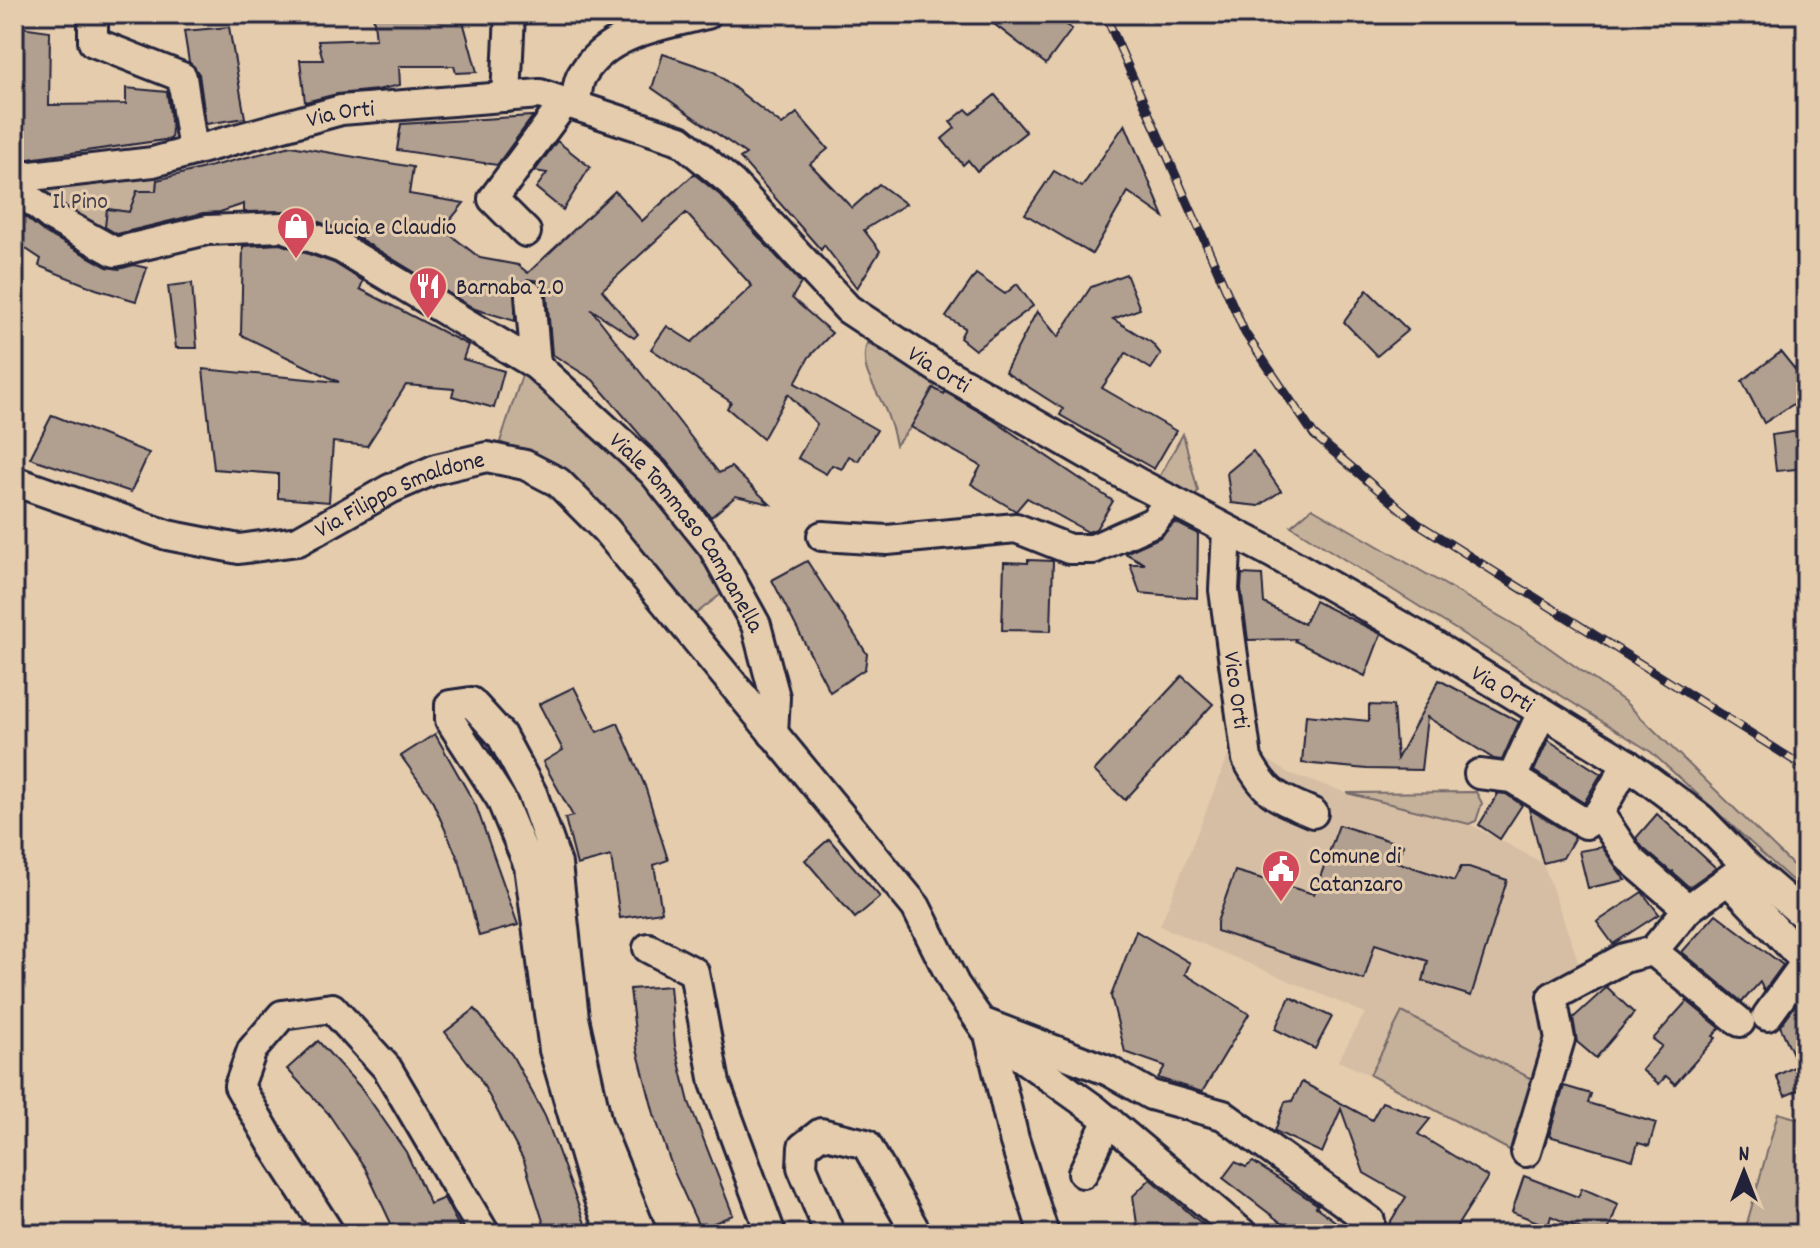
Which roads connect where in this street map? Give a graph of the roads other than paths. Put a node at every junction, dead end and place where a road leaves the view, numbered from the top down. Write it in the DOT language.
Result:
graph roads {
  1 [pos="93,14"];
  2 [pos="510,14"];
  3 [pos="707,14"];
  4 [pos="506,97"];
  5 [pos="570,103"];
  6 [pos="193,151"];
  7 [pos="14,178"];
  8 [pos="14,186"];
  9 [pos="526,232"];
  10 [pos="530,296"];
  11 [pos="536,365"];
  12 [pos="14,481"];
  13 [pos="1171,500"];
  14 [pos="1227,531"];
  15 [pos="822,536"];
  16 [pos="1542,712"];
  17 [pos="773,734"];
  18 [pos="1627,764"];
  19 [pos="1479,774"];
  20 [pos="1512,778"];
  21 [pos="1313,813"];
  22 [pos="1599,813"];
  23 [pos="1738,874"];
  24 [pos="1688,909"];
  25 [pos="1806,917"];
  26 [pos="648,948"];
  27 [pos="1653,951"];
  28 [pos="985,1028"];
  29 [pos="1108,1120"];
  30 [pos="1526,1152"];
  31 [pos="1083,1173"];
  32 [pos="1370,1221"];
  33 [pos="330,1234"];
  34 [pos="485,1234"];
  35 [pos="612,1234"];
  36 [pos="642,1234"];
  37 [pos="771,1234"];
  38 [pos="830,1234"];
  39 [pos="917,1234"];
  40 [pos="1044,1234"];
  41 [pos="1243,1234"];
  1 -- 6 [label="street"];
  2 -- 4 [label="street"];
  3 -- 5 [label="street"];
  4 -- 5 [label="street, Via Orti"];
  4 -- 6 [label="street, Via Orti"];
  5 -- 9 [label="street"];
  5 -- 13 [label="street, Via Orti"];
  6 -- 7 [label="street, Via Orti"];
  8 -- 11 [label="street, Viale Tommaso Campanella"];
  10 -- 11 [label="street"];
  11 -- 17 [label="street, Viale Tommaso Campanella"];
  12 -- 17 [label="street, Via Filippo Smaldone"];
  13 -- 14 [label="street, Via Orti"];
  13 -- 15 [label="street"];
  14 -- 16 [label="street, Via Orti"];
  14 -- 21 [label="street, Vico Orti"];
  16 -- 18 [label="street, Via Orti"];
  16 -- 20 [label="street"];
  17 -- 28 [label="street"];
  18 -- 22 [label="street"];
  18 -- 23 [label="street, Via Orti"];
  19 -- 20 [label="street"];
  20 -- 22 [label="street"];
  22 -- 24 [label="street"];
  23 -- 24 [label="street"];
  23 -- 25 [label="street, Via Orti"];
  23 -- 27 [label="street"];
  24 -- 27 [label="street"];
  26 -- 37 [label="street"];
  27 -- 30 [label="street"];
  28 -- 29 [label="street"];
  28 -- 32 [label="street"];
  28 -- 40 [label="street"];
  29 -- 31 [label="street"];
  29 -- 41 [label="street"];
  33 -- 34 [label="street"];
  35 -- 36 [label="street"];
  38 -- 39 [label="street"];
}
